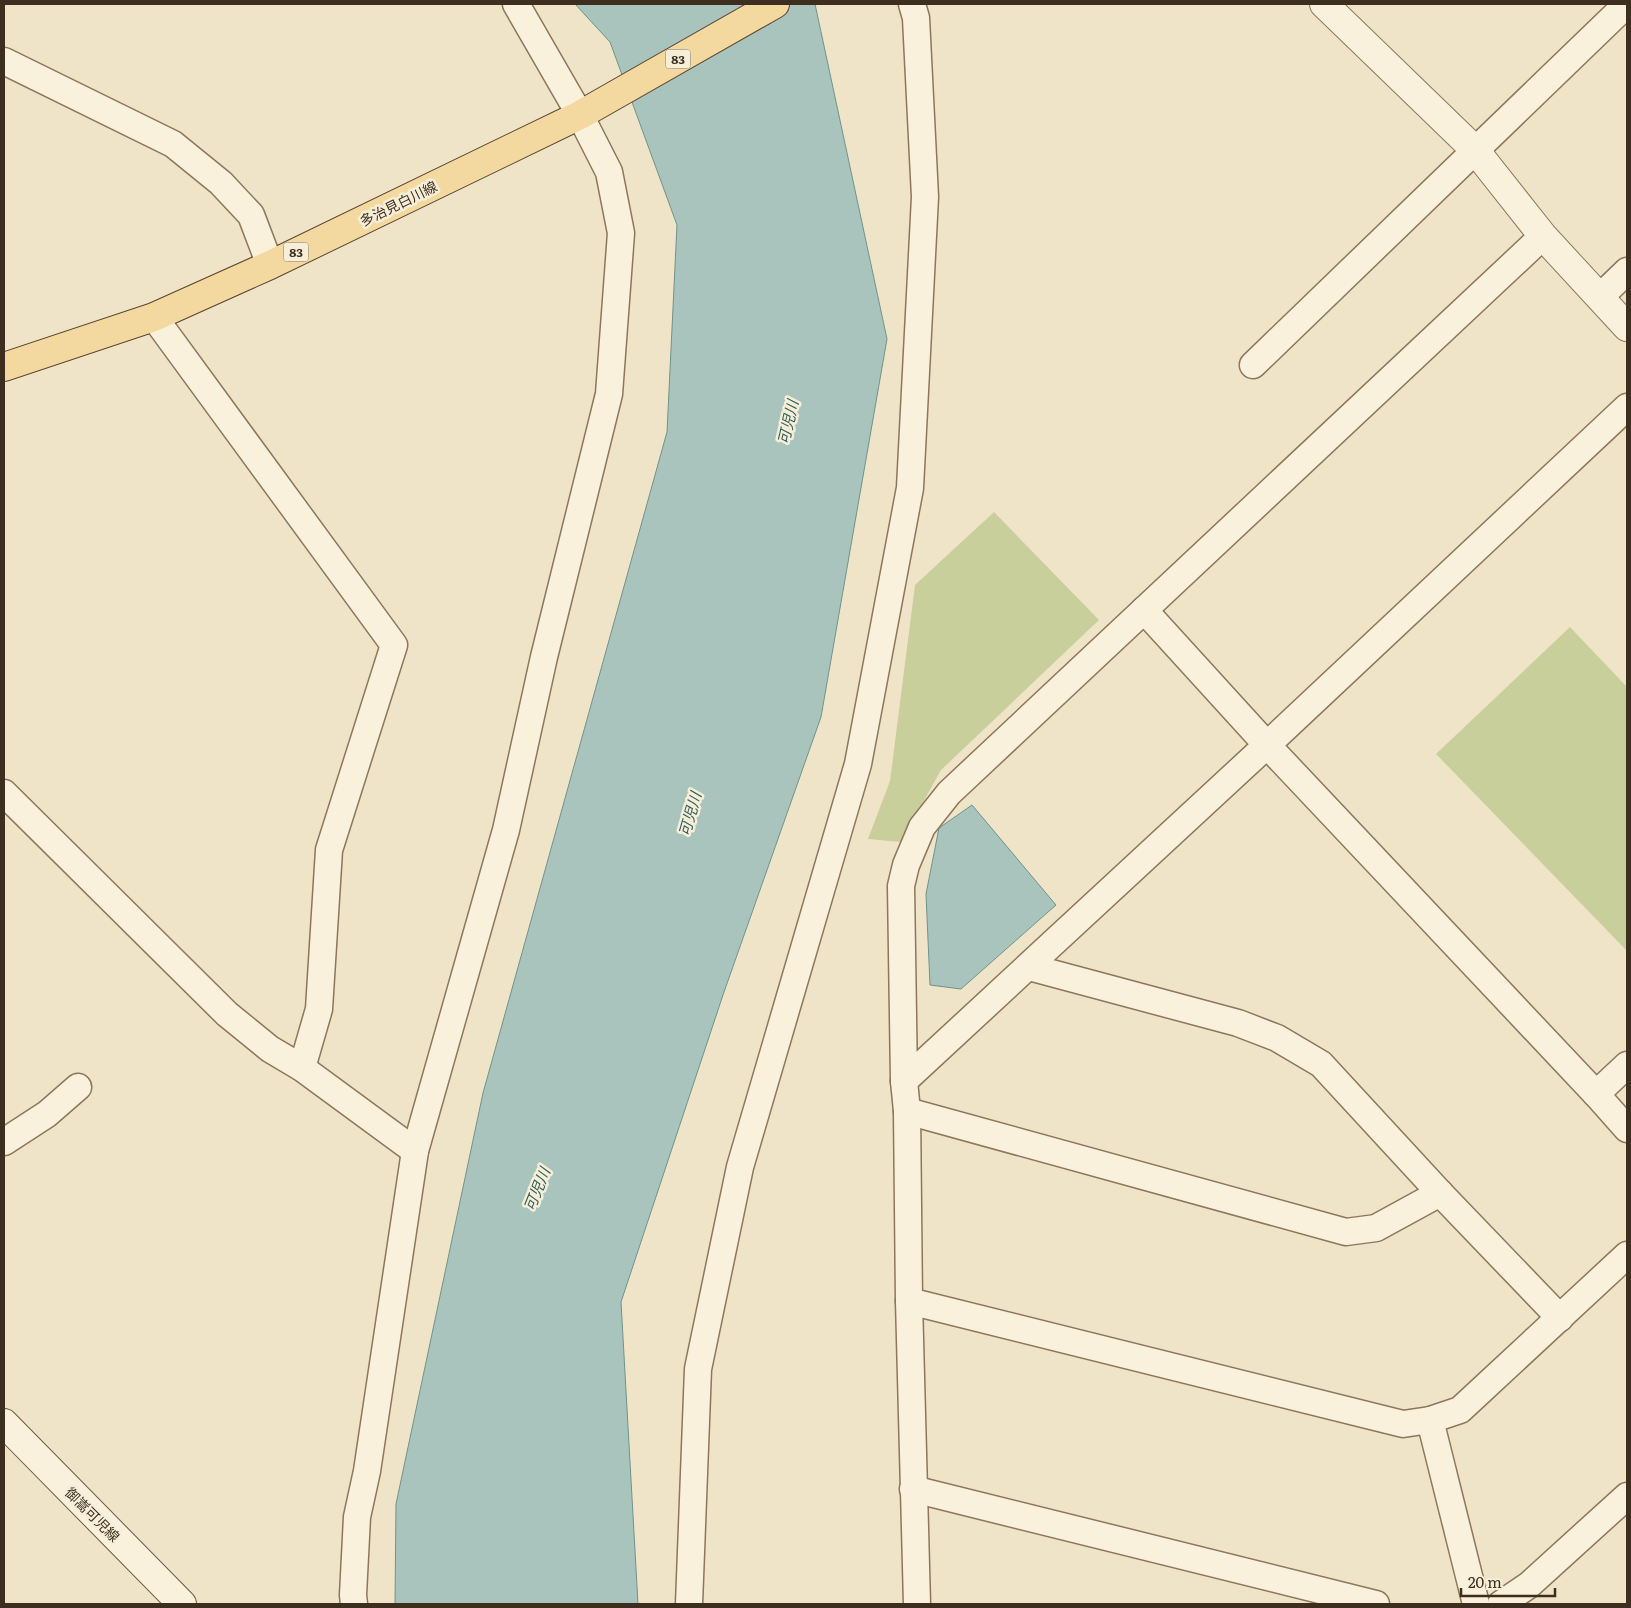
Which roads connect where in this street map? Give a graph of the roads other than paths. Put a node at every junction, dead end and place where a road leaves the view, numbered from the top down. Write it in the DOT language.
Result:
graph roads {
  1 [pos="516,4"];
  2 [pos="776,4"];
  3 [pos="912,4"];
  4 [pos="1324,4"];
  5 [pos="1627,4"];
  6 [pos="4,61"];
  7 [pos="580,115"];
  8 [pos="1475,150"];
  9 [pos="1543,236"];
  10 [pos="270,265"];
  11 [pos="1627,271"];
  12 [pos="1600,297"];
  13 [pos="154,318"];
  14 [pos="1627,327"];
  15 [pos="1253,365"];
  16 [pos="4,367"];
  17 [pos="1627,407"];
  18 [pos="1144,610"];
  19 [pos="1267,745"];
  20 [pos="4,793"];
  21 [pos="1029,966"];
  22 [pos="1627,1065"];
  23 [pos="302,1068"];
  24 [pos="904,1081"];
  25 [pos="78,1088"];
  26 [pos="1596,1094"];
  27 [pos="907,1111"];
  28 [pos="1627,1129"];
  29 [pos="4,1142"];
  30 [pos="415,1151"];
  31 [pos="1440,1193"];
  32 [pos="1627,1255"];
  33 [pos="909,1300"];
  34 [pos="1560,1318"];
  35 [pos="1430,1420"];
  36 [pos="4,1423"];
  37 [pos="913,1489"];
  38 [pos="1627,1496"];
  39 [pos="182,1604"];
  40 [pos="354,1604"];
  41 [pos="689,1604"];
  42 [pos="917,1604"];
  43 [pos="1376,1604"];
  44 [pos="1476,1604"];
  45 [pos="1501,1604"];
  1 -- 7 [label="street"];
  2 -- 7 [label="main road, 多治見白川線 / 83"];
  3 -- 41 [label="street"];
  4 -- 8 [label="street"];
  5 -- 8 [label="street"];
  6 -- 10 [label="street"];
  7 -- 10 [label="main road, 多治見白川線 / 83"];
  7 -- 30 [label="street"];
  8 -- 9 [label="street"];
  8 -- 15 [label="street"];
  9 -- 12 [label="street"];
  9 -- 18 [label="street"];
  10 -- 13 [label="main road, 多治見白川線 / 83"];
  11 -- 12 [label="street"];
  12 -- 14 [label="street"];
  13 -- 16 [label="main road, 多治見白川線 / 83"];
  13 -- 23 [label="street"];
  17 -- 19 [label="street"];
  18 -- 19 [label="street"];
  18 -- 24 [label="street"];
  19 -- 21 [label="street"];
  19 -- 26 [label="street"];
  20 -- 23 [label="street"];
  21 -- 24 [label="street"];
  21 -- 31 [label="street"];
  22 -- 26 [label="street"];
  23 -- 30 [label="street"];
  24 -- 27 [label="street"];
  25 -- 29 [label="street"];
  26 -- 28 [label="street"];
  27 -- 31 [label="street"];
  27 -- 33 [label="street"];
  30 -- 40 [label="street"];
  31 -- 34 [label="street"];
  32 -- 34 [label="street"];
  33 -- 35 [label="street"];
  33 -- 37 [label="street"];
  34 -- 35 [label="street"];
  35 -- 44 [label="street"];
  36 -- 39 [label="street, 御嵩可児線"];
  37 -- 42 [label="street"];
  37 -- 43 [label="street"];
  38 -- 45 [label="street"];
}
